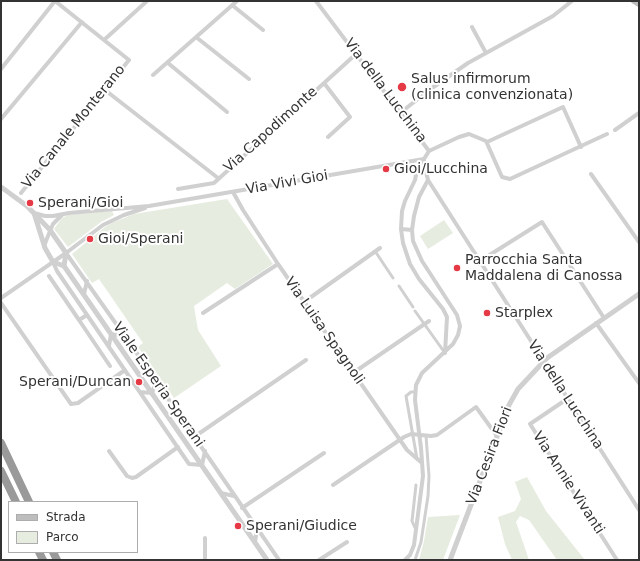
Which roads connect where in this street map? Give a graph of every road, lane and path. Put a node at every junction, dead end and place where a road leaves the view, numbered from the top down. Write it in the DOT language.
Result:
graph roads {
  1 [pos="55,1"];
  2 [pos="147,1"];
  3 [pos="237,1"];
  4 [pos="316,1"];
  5 [pos="572,1"];
  6 [pos="634,1"];
  7 [pos="639,4"];
  8 [pos="232,5"];
  9 [pos="82,22"];
  10 [pos="472,27"];
  11 [pos="264,30"];
  12 [pos="196,38"];
  13 [pos="104,40"];
  14 [pos="486,53"];
  15 [pos="356,54"];
  16 [pos="168,63"];
  17 [pos="1,69"];
  18 [pos="153,75"];
  19 [pos="249,79"];
  20 [pos="324,82"];
  21 [pos="105,90"];
  22 [pos="227,112"];
  23 [pos="400,113"];
  24 [pos="639,113"];
  25 [pos="1,119"];
  26 [pos="615,130"];
  27 [pos="608,134"];
  28 [pos="328,137"];
  29 [pos="487,142"];
  30 [pos="581,147"];
  31 [pos="429,151"];
  32 [pos="424,159"];
  33 [pos="397,164"];
  34 [pos="591,174"];
  35 [pos="218,178"];
  36 [pos="428,180"];
  37 [pos="1,187"];
  38 [pos="178,189"];
  39 [pos="233,192"];
  40 [pos="21,193"];
  41 [pos="149,206"];
  42 [pos="34,213"];
  43 [pos="62,215"];
  44 [pos="401,229"];
  45 [pos="50,230"];
  46 [pos="412,230"];
  47 [pos="639,242"];
  48 [pos="44,246"];
  49 [pos="380,248"];
  50 [pos="375,252"];
  51 [pos="66,253"];
  52 [pos="52,262"];
  53 [pos="480,262"];
  54 [pos="278,264"];
  55 [pos="64,266"];
  56 [pos="49,276"];
  57 [pos="393,278"];
  58 [pos="86,281"];
  59 [pos="399,286"];
  60 [pos="84,294"];
  61 [pos="639,294"];
  62 [pos="1,298"];
  63 [pos="304,302"];
  64 [pos="1,303"];
  65 [pos="413,307"];
  66 [pos="83,309"];
  67 [pos="416,311"];
  68 [pos="75,314"];
  69 [pos="203,314"];
  70 [pos="87,315"];
  71 [pos="604,318"];
  72 [pos="79,320"];
  73 [pos="91,320"];
  74 [pos="429,321"];
  75 [pos="425,324"];
  76 [pos="596,324"];
  77 [pos="83,326"];
  78 [pos="111,334"];
  79 [pos="125,336"];
  80 [pos="109,346"];
  81 [pos="445,353"];
  82 [pos="306,360"];
  83 [pos="543,361"];
  84 [pos="110,366"];
  85 [pos="125,370"];
  86 [pos="353,373"];
  87 [pos="156,381"];
  88 [pos="639,383"];
  89 [pos="140,392"];
  90 [pos="415,392"];
  91 [pos="152,393"];
  92 [pos="567,399"];
  93 [pos="412,434"];
  94 [pos="420,435"];
  95 [pos="426,436"];
  96 [pos="497,436"];
  97 [pos="194,437"];
  98 [pos="399,439"];
  99 [pos="1,443"];
  100 [pos="178,447"];
  101 [pos="109,450"];
  102 [pos="205,451"];
  103 [pos="324,453"];
  104 [pos="417,460"];
  105 [pos="422,463"];
  106 [pos="202,465"];
  107 [pos="1,471"];
  108 [pos="416,485"];
  109 [pos="333,486"];
  110 [pos="221,493"];
  111 [pos="234,496"];
  112 [pos="16,501"];
  113 [pos="29,501"];
  114 [pos="242,508"];
  115 [pos="639,510"];
  116 [pos="257,529"];
  117 [pos="416,531"];
  118 [pos="205,538"];
  119 [pos="255,542"];
  120 [pos="347,542"];
  121 [pos="205,560"];
  122 [pos="267,560"];
  123 [pos="279,560"];
  124 [pos="320,560"];
  125 [pos="405,560"];
  126 [pos="415,560"];
  127 [pos="450,560"];
  128 [pos="617,560"];
  1 -- 9 [label="street, Via Canale Monterano"];
  1 -- 17 [label="street"];
  2 -- 13 [label="street"];
  3 -- 8 [label="street"];
  4 -- 15 [label="street, Via della Lucchina"];
  5 -- 14 [label="street"];
  6 -- 7 [label="main road"];
  8 -- 11 [label="street"];
  8 -- 12 [label="street"];
  9 -- 13 [label="street, Via Canale Monterano"];
  9 -- 25 [label="street"];
  10 -- 14 [label="street"];
  12 -- 16 [label="street"];
  12 -- 19 [label="street"];
  13 -- 21 [label="street, Via Canale Monterano"];
  14 -- 23 [label="street"];
  15 -- 20 [label="street, Via Capodimonte"];
  15 -- 23 [label="street, Via della Lucchina"];
  16 -- 18 [label="street"];
  16 -- 22 [label="street"];
  20 -- 28 [label="street"];
  20 -- 35 [label="street, Via Capodimonte"];
  21 -- 35 [label="street"];
  21 -- 40 [label="street, Via Canale Monterano"];
  23 -- 31 [label="street, Via della Lucchina"];
  24 -- 26 [label="street"];
  27 -- 30 [label="street"];
  29 -- 30 [label="street"];
  29 -- 30 [label="street"];
  29 -- 31 [label="street"];
  31 -- 32 [label="street, Via della Lucchina"];
  32 -- 33 [label="street, Via Vivi Gioi"];
  32 -- 36 [label="street, Via della Lucchina"];
  33 -- 39 [label="street, Via Vivi Gioi"];
  33 -- 44 [label="street"];
  34 -- 47 [label="street"];
  35 -- 38 [label="street, Via Capodimonte"];
  36 -- 46 [label="street"];
  36 -- 53 [label="street, Via della Lucchina"];
  37 -- 42 [label="street, Viale Esperia Sperani"];
  39 -- 41 [label="street, Via Vivi Gioi"];
  39 -- 54 [label="street, Via Luisa Spagnoli"];
  41 -- 43 [label="street, Via Vivi Gioi"];
  41 -- 51 [label="street, Via Vivi Gioi"];
  42 -- 43 [label="street, Via Vivi Gioi"];
  42 -- 45 [label="street, Viale Esperia Sperani"];
  42 -- 48 [label="street, Viale Esperia Sperani"];
  43 -- 45 [label="street"];
  44 -- 46 [label="street"];
  44 -- 81 [label="street"];
  45 -- 48 [label="street"];
  45 -- 51 [label="street, Viale Esperia Sperani"];
  46 -- 81 [label="street"];
  48 -- 52 [label="street, Viale Esperia Sperani"];
  49 -- 50 [label="street"];
  50 -- 57 [label="street"];
  50 -- 63 [label="street"];
  51 -- 52 [label="street, Via Vivi Gioi"];
  51 -- 55 [label="street"];
  51 -- 58 [label="street, Viale Esperia Sperani"];
  52 -- 55 [label="street"];
  52 -- 62 [label="street, Via Vivi Gioi"];
  52 -- 66 [label="street, Viale Esperia Sperani"];
  53 -- 71 [label="street"];
  53 -- 83 [label="street, Via della Lucchina"];
  54 -- 63 [label="street, Via Luisa Spagnoli"];
  54 -- 69 [label="street"];
  55 -- 60 [label="street, Viale Esperia Sperani"];
  56 -- 68 [label="street"];
  58 -- 60 [label="street"];
  58 -- 79 [label="street, Viale Esperia Sperani"];
  59 -- 65 [label="street"];
  60 -- 78 [label="street, Viale Esperia Sperani"];
  61 -- 71 [label="street, Via Cesira Fiori"];
  63 -- 86 [label="street, Via Luisa Spagnoli"];
  64 -- 85 [label="street"];
  66 -- 68 [label="street"];
  66 -- 70 [label="street, Viale Esperia Sperani"];
  67 -- 75 [label="street"];
  68 -- 72 [label="street"];
  70 -- 72 [label="street"];
  70 -- 73 [label="street, Viale Esperia Sperani"];
  71 -- 76 [label="street, Via Cesira Fiori"];
  72 -- 77 [label="street"];
  73 -- 77 [label="street"];
  73 -- 80 [label="street, Viale Esperia Sperani"];
  74 -- 75 [label="street"];
  75 -- 81 [label="street"];
  75 -- 86 [label="street"];
  76 -- 83 [label="street, Via Cesira Fiori"];
  76 -- 88 [label="street"];
  77 -- 84 [label="street"];
  78 -- 79 [label="street"];
  78 -- 80 [label="street"];
  78 -- 91 [label="street, Viale Esperia Sperani"];
  79 -- 87 [label="street, Viale Esperia Sperani"];
  80 -- 85 [label="street, Viale Esperia Sperani"];
  81 -- 90 [label="street"];
  82 -- 97 [label="street"];
  83 -- 92 [label="street, Via della Lucchina"];
  83 -- 96 [label="street, Via Cesira Fiori"];
  85 -- 89 [label="street, Viale Esperia Sperani"];
  86 -- 98 [label="street, Via Luisa Spagnoli"];
  87 -- 91 [label="street"];
  87 -- 97 [label="street, Viale Esperia Sperani"];
  89 -- 91 [label="street"];
  89 -- 100 [label="street, Viale Esperia Sperani"];
  90 -- 93 [label="street"];
  90 -- 94 [label="street"];
  91 -- 106 [label="street, Viale Esperia Sperani"];
  92 -- 115 [label="street, Via della Lucchina"];
  92 -- 128 [label="street, Via Annie Vivanti"];
  93 -- 94 [label="street"];
  93 -- 98 [label="street"];
  93 -- 104 [label="street"];
  94 -- 95 [label="street"];
  94 -- 105 [label="street"];
  95 -- 96 [label="street"];
  95 -- 126 [label="street"];
  96 -- 127 [label="street, Via Cesira Fiori"];
  97 -- 102 [label="street, Viale Esperia Sperani"];
  98 -- 104 [label="street, Via Luisa Spagnoli"];
  98 -- 109 [label="street"];
  99 -- 113 [label="highway"];
  100 -- 101 [label="street"];
  100 -- 106 [label="street, Viale Esperia Sperani"];
  102 -- 106 [label="street"];
  102 -- 111 [label="street, Viale Esperia Sperani"];
  103 -- 114 [label="street"];
  104 -- 105 [label="street, Via Luisa Spagnoli"];
  105 -- 117 [label="street"];
  106 -- 110 [label="street, Viale Esperia Sperani"];
  107 -- 112 [label="highway"];
  108 -- 117 [label="street"];
  110 -- 111 [label="street"];
  110 -- 119 [label="street, Viale Esperia Sperani"];
  111 -- 114 [label="street, Viale Esperia Sperani"];
  114 -- 116 [label="street, Viale Esperia Sperani"];
  116 -- 119 [label="street"];
  116 -- 123 [label="street, Viale Esperia Sperani"];
  117 -- 125 [label="street"];
  118 -- 121 [label="street"];
  119 -- 122 [label="street, Viale Esperia Sperani"];
  120 -- 124 [label="street"];
}
